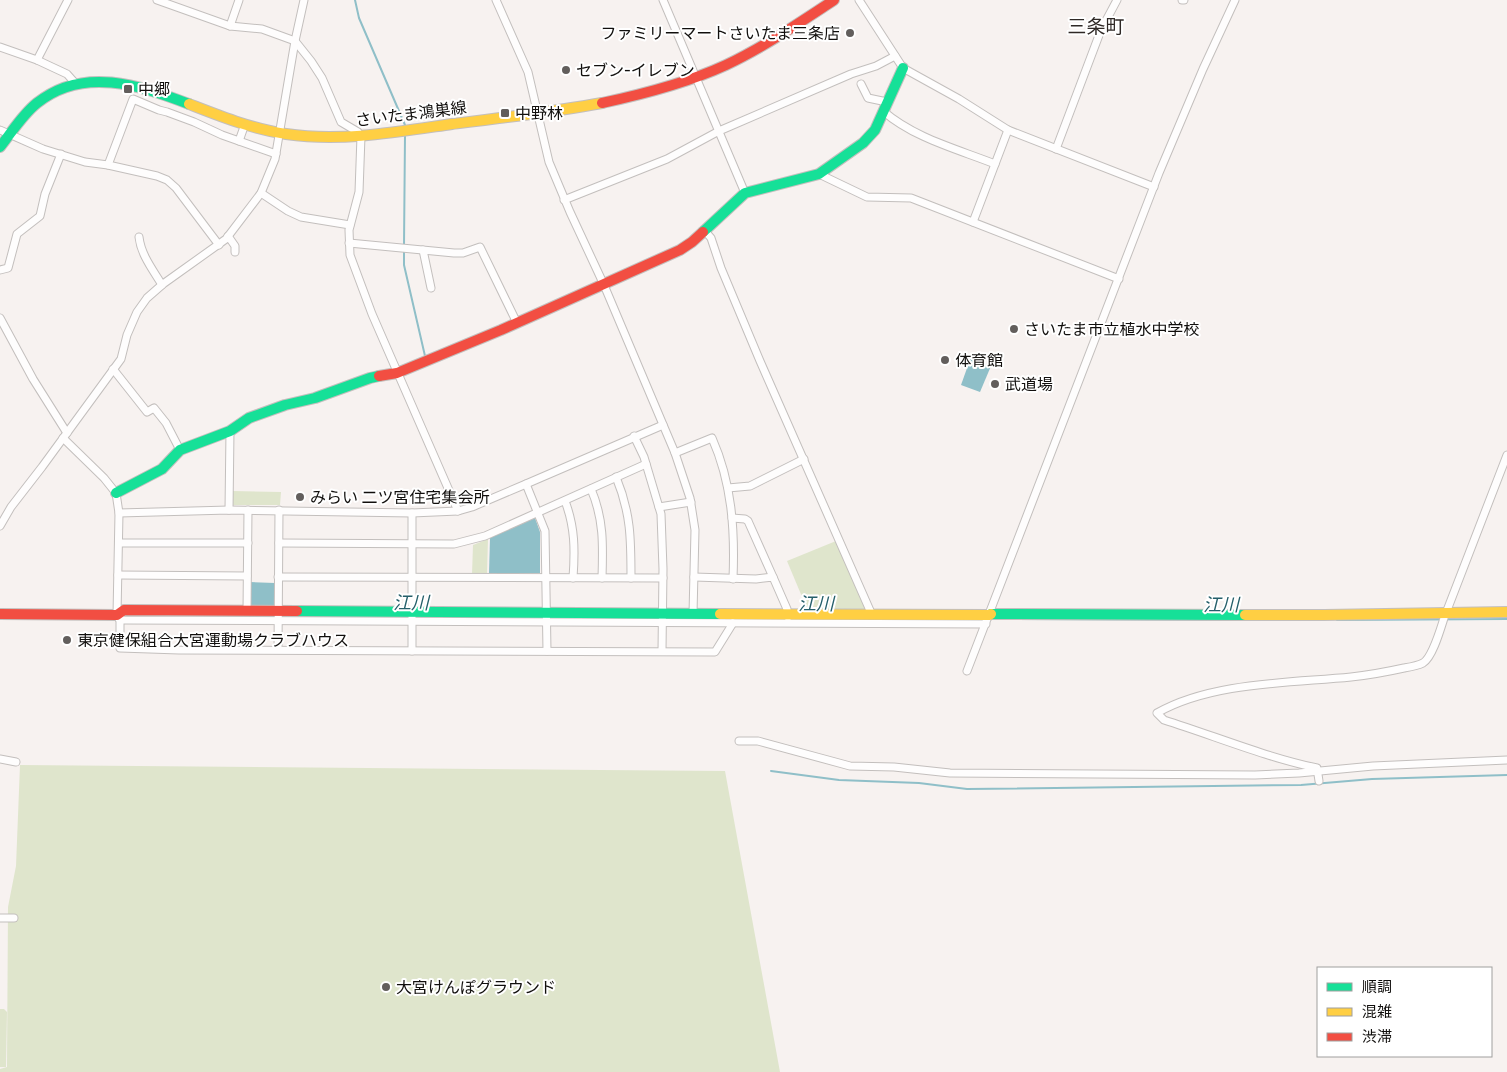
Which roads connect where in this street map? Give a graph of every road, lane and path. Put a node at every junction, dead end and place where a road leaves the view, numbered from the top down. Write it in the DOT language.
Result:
graph roads {
  1 [pos="68,0"];
  2 [pos="158,0"];
  3 [pos="238,0"];
  4 [pos="304,0"];
  5 [pos="496,0"];
  6 [pos="663,0"];
  7 [pos="834,0"];
  8 [pos="859,0"];
  9 [pos="1117,0"];
  10 [pos="1235,0"];
  11 [pos="230,26"];
  12 [pos="295,41"];
  13 [pos="0,47"];
  14 [pos="895,56"];
  15 [pos="37,60"];
  16 [pos="903,68"];
  17 [pos="696,77"];
  18 [pos="76,84"];
  19 [pos="861,84"];
  20 [pos="885,106"];
  21 [pos="536,113"];
  22 [pos="245,124"];
  23 [pos="1008,130"];
  24 [pos="719,131"];
  25 [pos="5,132"];
  26 [pos="280,133"];
  27 [pos="361,136"];
  28 [pos="239,141"];
  29 [pos="0,146"];
  30 [pos="1056,148"];
  31 [pos="61,154"];
  32 [pos="276,154"];
  33 [pos="995,164"];
  34 [pos="108,166"];
  35 [pos="820,174"];
  36 [pos="1154,187"];
  37 [pos="745,193"];
  38 [pos="261,194"];
  39 [pos="564,200"];
  40 [pos="973,222"];
  41 [pos="350,225"];
  42 [pos="704,230"];
  43 [pos="228,236"];
  44 [pos="139,237"];
  45 [pos="349,243"];
  46 [pos="219,245"];
  47 [pos="423,250"];
  48 [pos="235,252"];
  49 [pos="0,270"];
  50 [pos="1120,279"];
  51 [pos="162,285"];
  52 [pos="604,285"];
  53 [pos="432,288"];
  54 [pos="1,322"];
  55 [pos="517,323"];
  56 [pos="113,369"];
  57 [pos="397,373"];
  58 [pos="663,425"];
  59 [pos="230,431"];
  60 [pos="65,435"];
  61 [pos="634,436"];
  62 [pos="180,450"];
  63 [pos="675,452"];
  64 [pos="1507,455"];
  65 [pos="804,459"];
  66 [pos="646,464"];
  67 [pos="616,477"];
  68 [pos="526,484"];
  69 [pos="728,488"];
  70 [pos="591,489"];
  71 [pos="116,494"];
  72 [pos="565,500"];
  73 [pos="691,502"];
  74 [pos="659,507"];
  75 [pos="229,510"];
  76 [pos="248,510"];
  77 [pos="279,510"];
  78 [pos="458,511"];
  79 [pos="412,513"];
  80 [pos="537,513"];
  81 [pos="120,514"];
  82 [pos="732,518"];
  83 [pos="0,526"];
  84 [pos="119,543"];
  85 [pos="248,543"];
  86 [pos="279,543"];
  87 [pos="412,544"];
  88 [pos="118,575"];
  89 [pos="248,576"];
  90 [pos="278,577"];
  91 [pos="412,577"];
  92 [pos="694,577"];
  93 [pos="773,577"];
  94 [pos="546,578"];
  95 [pos="574,578"];
  96 [pos="602,578"];
  97 [pos="631,578"];
  98 [pos="663,578"];
  99 [pos="733,579"];
  100 [pos="1507,612"];
  101 [pos="0,614"];
  102 [pos="247,615"];
  103 [pos="872,615"];
  104 [pos="278,616"];
  105 [pos="412,616"];
  106 [pos="118,617"];
  107 [pos="547,617"];
  108 [pos="663,618"];
  109 [pos="693,618"];
  110 [pos="788,618"];
  111 [pos="1444,618"];
  112 [pos="987,619"];
  113 [pos="733,623"];
  114 [pos="278,649"];
  115 [pos="412,651"];
  116 [pos="546,651"];
  117 [pos="662,651"];
  118 [pos="967,671"];
  119 [pos="739,742"];
  120 [pos="0,759"];
  121 [pos="1507,760"];
  122 [pos="16,762"];
  123 [pos="1317,772"];
  124 [pos="1319,781"];
  125 [pos="0,918"];
  126 [pos="14,918"];
  1 -- 15 [label="street"];
  2 -- 11 [label="street"];
  3 -- 11 [label="street"];
  4 -- 12 [label="street"];
  5 -- 21 [label="street"];
  6 -- 17 [label="street"];
  7 -- 17 [label="street, さいたま鴻巣線"];
  8 -- 14 [label="street"];
  9 -- 30 [label="street"];
  10 -- 36 [label="street"];
  11 -- 12 [label="street"];
  12 -- 26 [label="street"];
  12 -- 27 [label="street"];
  13 -- 15 [label="street"];
  14 -- 16 [label="street"];
  14 -- 24 [label="street"];
  15 -- 18 [label="street"];
  16 -- 20 [label="street"];
  16 -- 23 [label="street"];
  17 -- 21 [label="street, さいたま鴻巣線"];
  17 -- 24 [label="street"];
  18 -- 22 [label="street, さいたま鴻巣線"];
  18 -- 25 [label="street, さいたま鴻巣線"];
  19 -- 20 [label="street"];
  20 -- 33 [label="street"];
  20 -- 35 [label="street"];
  21 -- 27 [label="street, さいたま鴻巣線"];
  21 -- 39 [label="street"];
  22 -- 26 [label="street, さいたま鴻巣線"];
  22 -- 28 [label="street"];
  23 -- 30 [label="street"];
  23 -- 33 [label="street"];
  24 -- 37 [label="street"];
  24 -- 39 [label="street"];
  25 -- 29 [label="street, さいたま鴻巣線"];
  25 -- 31 [label="street"];
  26 -- 27 [label="street, さいたま鴻巣線"];
  26 -- 32 [label="street"];
  27 -- 41 [label="street"];
  28 -- 32 [label="street"];
  28 -- 34 [label="street"];
  30 -- 36 [label="street"];
  31 -- 34 [label="street"];
  31 -- 49 [label="street"];
  32 -- 38 [label="street"];
  33 -- 40 [label="street"];
  34 -- 46 [label="street"];
  35 -- 37 [label="street"];
  35 -- 40 [label="street"];
  36 -- 50 [label="street"];
  37 -- 42 [label="street"];
  38 -- 41 [label="street"];
  38 -- 43 [label="street"];
  39 -- 52 [label="street"];
  40 -- 50 [label="street"];
  41 -- 45 [label="street"];
  42 -- 52 [label="street"];
  42 -- 65 [label="street"];
  43 -- 46 [label="street"];
  43 -- 48 [label="street"];
  44 -- 51 [label="street"];
  45 -- 47 [label="street"];
  45 -- 57 [label="street"];
  46 -- 51 [label="street"];
  47 -- 53 [label="street"];
  47 -- 55 [label="street"];
  50 -- 112 [label="street"];
  51 -- 56 [label="street"];
  52 -- 55 [label="street"];
  52 -- 58 [label="street"];
  54 -- 60 [label="street"];
  55 -- 57 [label="street"];
  56 -- 60 [label="street"];
  56 -- 62 [label="street"];
  57 -- 59 [label="street"];
  57 -- 78 [label="street"];
  58 -- 61 [label="street"];
  58 -- 63 [label="street"];
  59 -- 62 [label="street"];
  59 -- 75 [label="street"];
  60 -- 71 [label="street"];
  60 -- 83 [label="street"];
  61 -- 66 [label="street"];
  61 -- 68 [label="street"];
  62 -- 71 [label="street"];
  63 -- 69 [label="street"];
  63 -- 73 [label="street"];
  64 -- 111 [label="street"];
  65 -- 69 [label="street"];
  65 -- 103 [label="street"];
  66 -- 67 [label="street"];
  66 -- 74 [label="street"];
  67 -- 70 [label="street"];
  67 -- 97 [label="street"];
  68 -- 78 [label="street"];
  68 -- 80 [label="street"];
  69 -- 82 [label="street"];
  70 -- 72 [label="street"];
  70 -- 96 [label="street"];
  71 -- 81 [label="street"];
  72 -- 80 [label="street"];
  72 -- 95 [label="street"];
  73 -- 74 [label="street"];
  73 -- 92 [label="street"];
  74 -- 98 [label="street"];
  75 -- 76 [label="street"];
  75 -- 81 [label="street"];
  76 -- 77 [label="street"];
  76 -- 85 [label="street"];
  77 -- 79 [label="street"];
  77 -- 86 [label="street"];
  78 -- 79 [label="street"];
  79 -- 87 [label="street"];
  80 -- 87 [label="street"];
  80 -- 94 [label="street"];
  81 -- 84 [label="street"];
  82 -- 93 [label="street"];
  82 -- 99 [label="street"];
  84 -- 85 [label="street"];
  84 -- 88 [label="street"];
  85 -- 89 [label="street"];
  86 -- 87 [label="street"];
  86 -- 90 [label="street"];
  87 -- 91 [label="street"];
  88 -- 89 [label="street"];
  88 -- 106 [label="street"];
  89 -- 102 [label="street"];
  90 -- 91 [label="street"];
  90 -- 104 [label="street"];
  91 -- 94 [label="street"];
  91 -- 105 [label="street"];
  92 -- 99 [label="street"];
  92 -- 109 [label="street"];
  93 -- 99 [label="street"];
  93 -- 110 [label="street"];
  94 -- 95 [label="street"];
  94 -- 107 [label="street"];
  95 -- 96 [label="street"];
  96 -- 97 [label="street"];
  97 -- 98 [label="street"];
  98 -- 108 [label="street"];
  100 -- 111 [label="street"];
  101 -- 106 [label="street"];
  102 -- 104 [label="street"];
  102 -- 106 [label="street"];
  103 -- 110 [label="street"];
  103 -- 112 [label="street"];
  104 -- 105 [label="street"];
  104 -- 114 [label="street"];
  105 -- 107 [label="street"];
  105 -- 115 [label="street"];
  106 -- 114 [label="street"];
  107 -- 108 [label="street"];
  107 -- 116 [label="street"];
  108 -- 109 [label="street"];
  108 -- 117 [label="street"];
  109 -- 110 [label="street"];
  109 -- 113 [label="street"];
  110 -- 112 [label="street"];
  110 -- 113 [label="street"];
  111 -- 112 [label="street"];
  111 -- 123 [label="street"];
  112 -- 118 [label="street"];
  113 -- 117 [label="street"];
  114 -- 115 [label="street"];
  115 -- 116 [label="street"];
  116 -- 117 [label="street"];
  119 -- 123 [label="street"];
  120 -- 122 [label="street"];
  121 -- 123 [label="street"];
  123 -- 124 [label="street"];
  125 -- 126 [label="street"];
}
